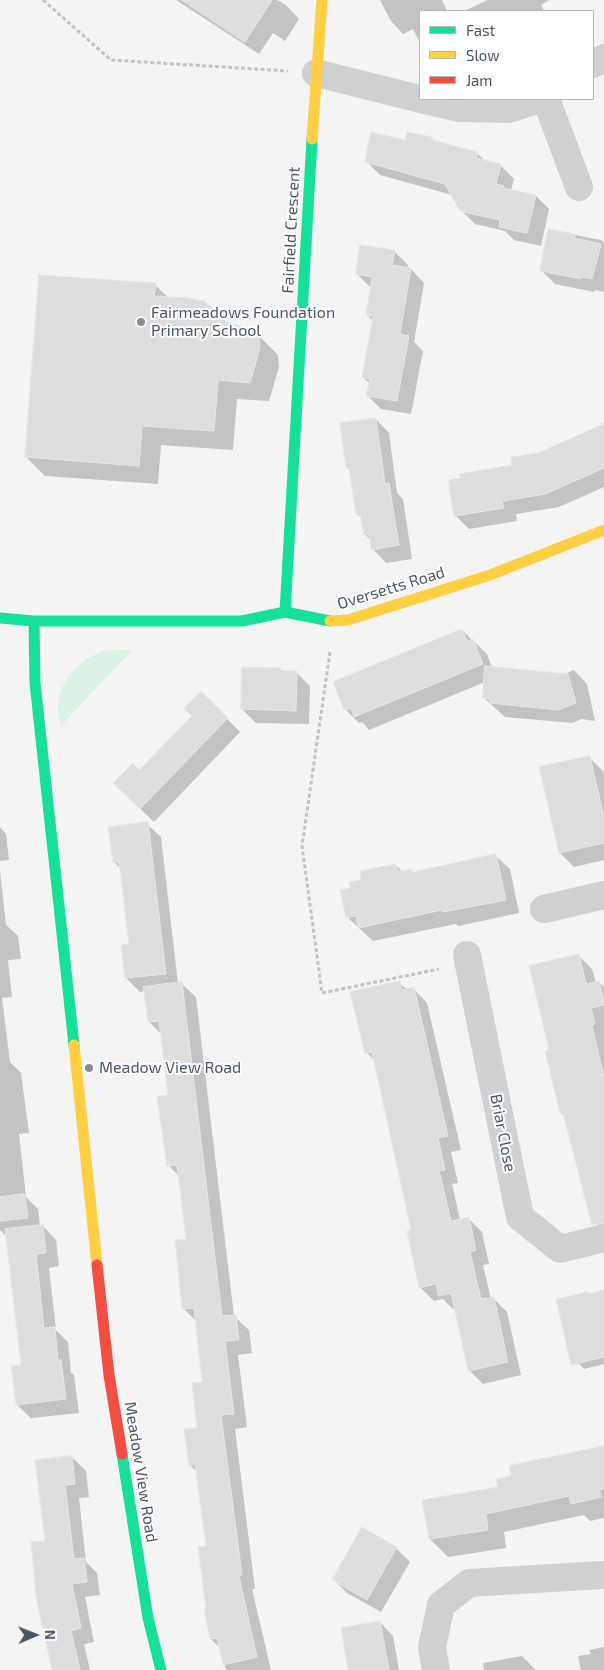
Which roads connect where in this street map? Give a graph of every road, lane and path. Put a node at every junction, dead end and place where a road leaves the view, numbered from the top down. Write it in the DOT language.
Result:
graph roads {
  1 [pos="43,0"];
  2 [pos="322,0"];
  3 [pos="316,73"];
  4 [pos="419,99"];
  5 [pos="424,100"];
  6 [pos="537,100"];
  7 [pos="546,100"];
  8 [pos="579,187"];
  9 [pos="604,530"];
  10 [pos="286,612"];
  11 [pos="0,618"];
  12 [pos="34,621"];
  13 [pos="335,622"];
  14 [pos="604,895"];
  15 [pos="544,909"];
  16 [pos="468,960"];
  17 [pos="604,1238"];
  18 [pos="602,1575"];
  19 [pos="161,1670"];
  20 [pos="436,1670"];
  1 -- 3 [label="path"];
  2 -- 3 [label="street, Fairfield Crescent"];
  3 -- 4 [label="street"];
  3 -- 10 [label="street, Fairfield Crescent"];
  5 -- 6 [label="street"];
  7 -- 8 [label="street"];
  9 -- 13 [label="street, Oversetts Road"];
  10 -- 12 [label="street, Oversetts Road"];
  10 -- 13 [label="street, Oversetts Road"];
  11 -- 12 [label="street, Oversetts Road"];
  12 -- 19 [label="street, Meadow View Road"];
  13 -- 16 [label="path"];
  14 -- 15 [label="street"];
  16 -- 17 [label="street, Briar Close"];
  18 -- 20 [label="street"];
}
